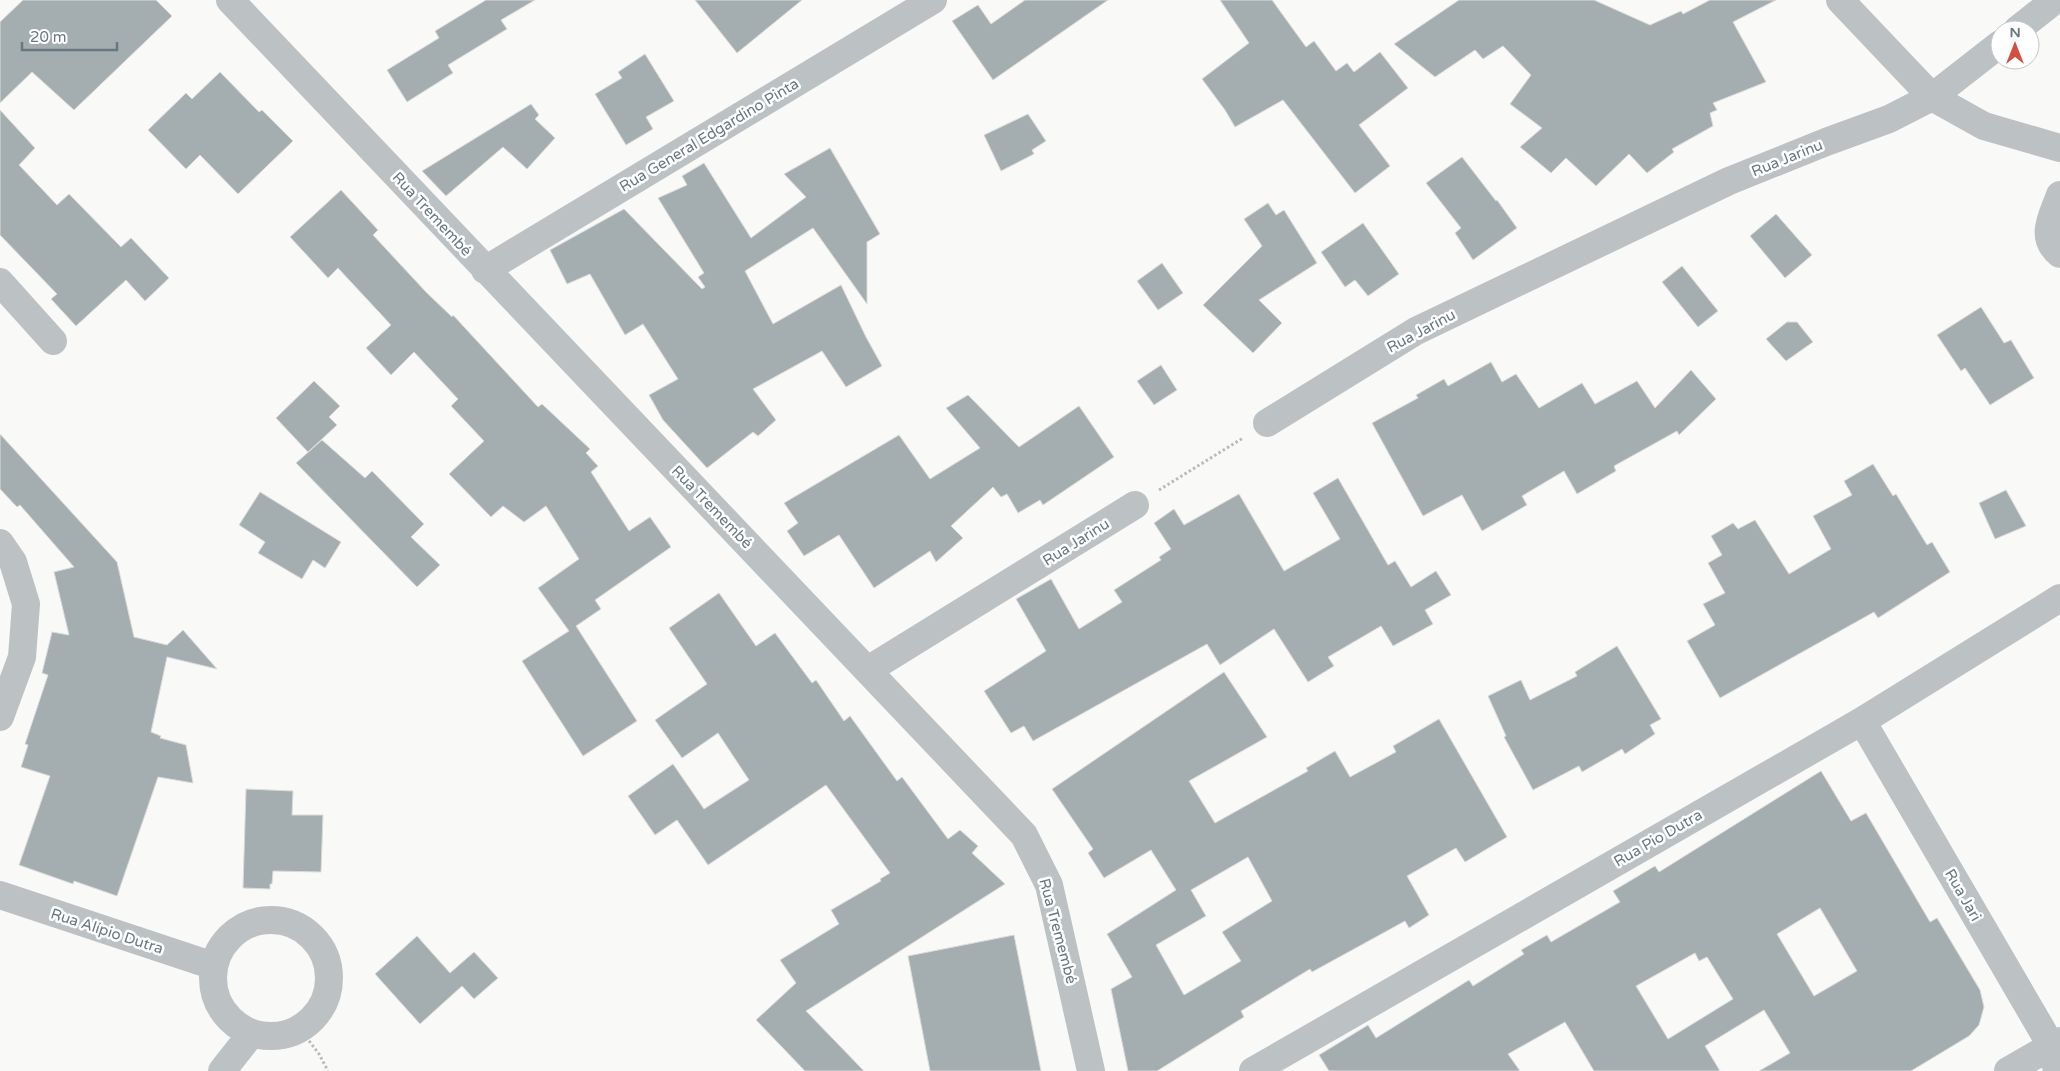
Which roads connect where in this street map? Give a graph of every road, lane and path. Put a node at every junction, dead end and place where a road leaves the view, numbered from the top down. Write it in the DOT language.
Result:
graph roads {
  1 [pos="230,0"];
  2 [pos="933,0"];
  3 [pos="1840,0"];
  4 [pos="2055,0"];
  5 [pos="2030,20"];
  6 [pos="1990,52"];
  7 [pos="1932,97"];
  8 [pos="2060,148"];
  9 [pos="2060,196"];
  10 [pos="2060,254"];
  11 [pos="485,270"];
  12 [pos="0,282"];
  13 [pos="54,341"];
  14 [pos="1267,423"];
  15 [pos="1135,505"];
  16 [pos="4,557"];
  17 [pos="2060,598"];
  18 [pos="868,670"];
  19 [pos="0,718"];
  20 [pos="1862,721"];
  21 [pos="0,895"];
  22 [pos="214,966"];
  23 [pos="300,1029"];
  24 [pos="252,1034"];
  25 [pos="2056,1053"];
  26 [pos="222,1071"];
  27 [pos="328,1071"];
  28 [pos="1092,1071"];
  29 [pos="1253,1071"];
  30 [pos="2008,1071"];
  1 -- 11 [label="street, Rua Tremembé"];
  2 -- 11 [label="street, Rua General Edgardino Pinta"];
  3 -- 7 [label="street"];
  4 -- 5 [label="street"];
  6 -- 7 [label="street, Rua Jarinu"];
  7 -- 8 [label="street"];
  7 -- 14 [label="street, Rua Jarinu"];
  9 -- 10 [label="street"];
  11 -- 18 [label="street, Rua Tremembé"];
  12 -- 13 [label="street"];
  14 -- 15 [label="path"];
  15 -- 18 [label="street, Rua Jarinu"];
  16 -- 19 [label="street"];
  17 -- 20 [label="street, Rua Pio Dutra"];
  18 -- 28 [label="street, Rua Tremembé"];
  20 -- 25 [label="street, Rua Jari"];
  20 -- 29 [label="street, Rua Pio Dutra"];
  21 -- 22 [label="street, Rua Alípio Dutra"];
  22 -- 23 [label="street"];
  22 -- 24 [label="street"];
  23 -- 24 [label="street"];
  23 -- 27 [label="path"];
  24 -- 26 [label="street"];
  25 -- 30 [label="street"];
}
